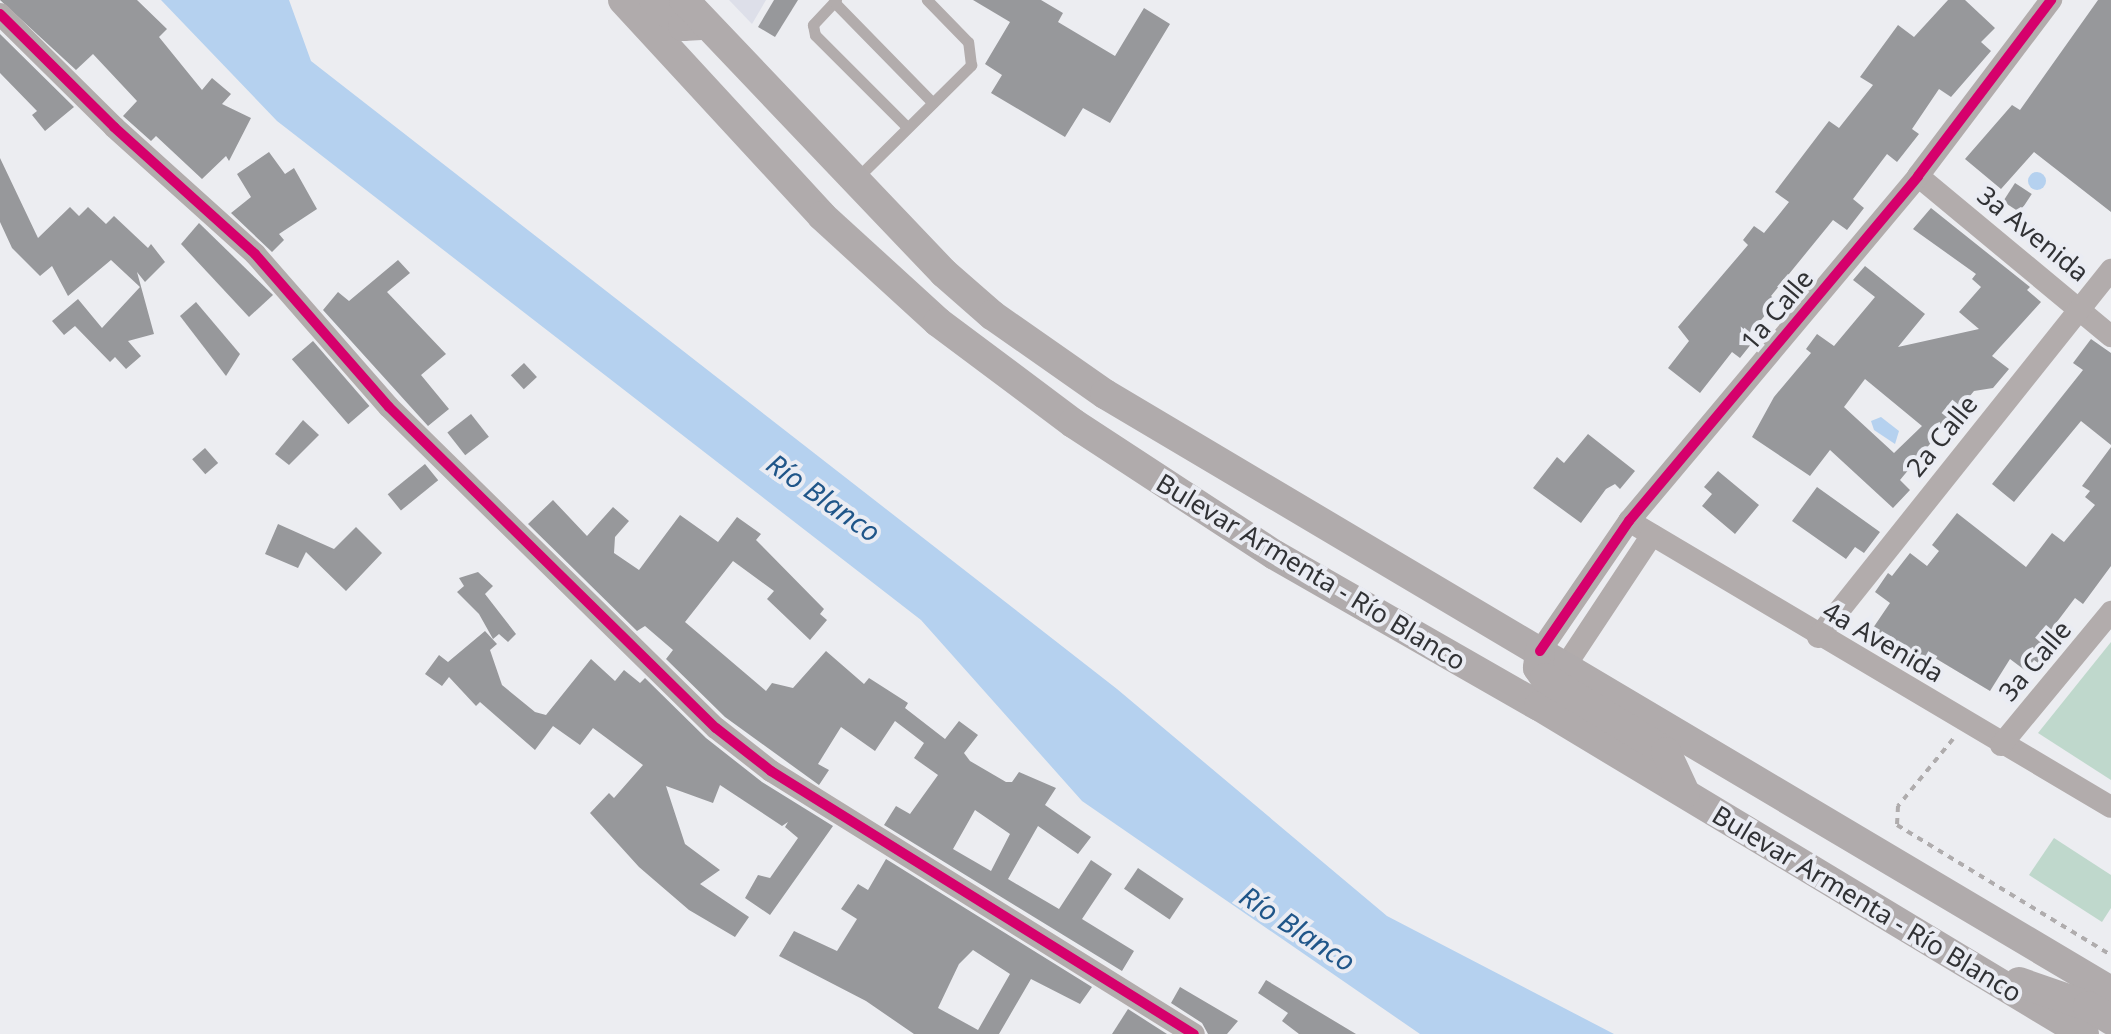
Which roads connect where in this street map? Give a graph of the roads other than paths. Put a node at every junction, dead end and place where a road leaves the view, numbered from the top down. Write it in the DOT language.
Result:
graph roads {
  1 [pos="623,0"];
  2 [pos="654,0"];
  3 [pos="684,0"];
  4 [pos="927,0"];
  5 [pos="2051,0"];
  6 [pos="835,1"];
  7 [pos="0,14"];
  8 [pos="705,23"];
  9 [pos="933,103"];
  10 [pos="907,127"];
  11 [pos="1918,176"];
  12 [pos="856,178"];
  13 [pos="2111,270"];
  14 [pos="2079,309"];
  15 [pos="2111,336"];
  16 [pos="1629,521"];
  17 [pos="1652,535"];
  18 [pos="2111,612"];
  19 [pos="1818,637"];
  20 [pos="1553,658"];
  21 [pos="2001,745"];
  22 [pos="1685,793"];
  23 [pos="2111,807"];
  24 [pos="1982,974"];
  25 [pos="2111,991"];
  26 [pos="2111,1020"];
  27 [pos="1194,1034"];
  28 [pos="2084,1034"];
  1 -- 22 [label="main road, Bulevar Armenta - Río Blanco"];
  2 -- 8 [label="main road"];
  3 -- 8 [label="main road, Bulevar Armenta - Río Blanco"];
  4 -- 9 [label="lane"];
  5 -- 11 [label="street, 1a Calle"];
  6 -- 9 [label="lane"];
  6 -- 10 [label="lane"];
  7 -- 27 [label="street"];
  8 -- 12 [label="main road, Bulevar Armenta - Río Blanco"];
  9 -- 10 [label="lane"];
  10 -- 12 [label="lane"];
  11 -- 14 [label="street, 3a Avenida"];
  11 -- 16 [label="street, 1a Calle"];
  12 -- 20 [label="main road, Bulevar Armenta - Río Blanco"];
  13 -- 14 [label="street, 2a Calle"];
  14 -- 15 [label="street, 3a Avenida"];
  14 -- 19 [label="street, 2a Calle"];
  16 -- 17 [label="street, 4a Avenida"];
  16 -- 20 [label="street, 1a Calle"];
  17 -- 19 [label="street, 4a Avenida"];
  17 -- 20 [label="street"];
  18 -- 21 [label="street, 3a Calle"];
  19 -- 21 [label="street, 4a Avenida"];
  20 -- 22 [label="main road"];
  20 -- 25 [label="main road, Bulevar Armenta - Río Blanco"];
  21 -- 23 [label="street, 4a Avenida"];
  22 -- 24 [label="main road, Bulevar Armenta - Río Blanco"];
  24 -- 26 [label="main road"];
  24 -- 28 [label="main road, Bulevar Armenta - Río Blanco"];
}
